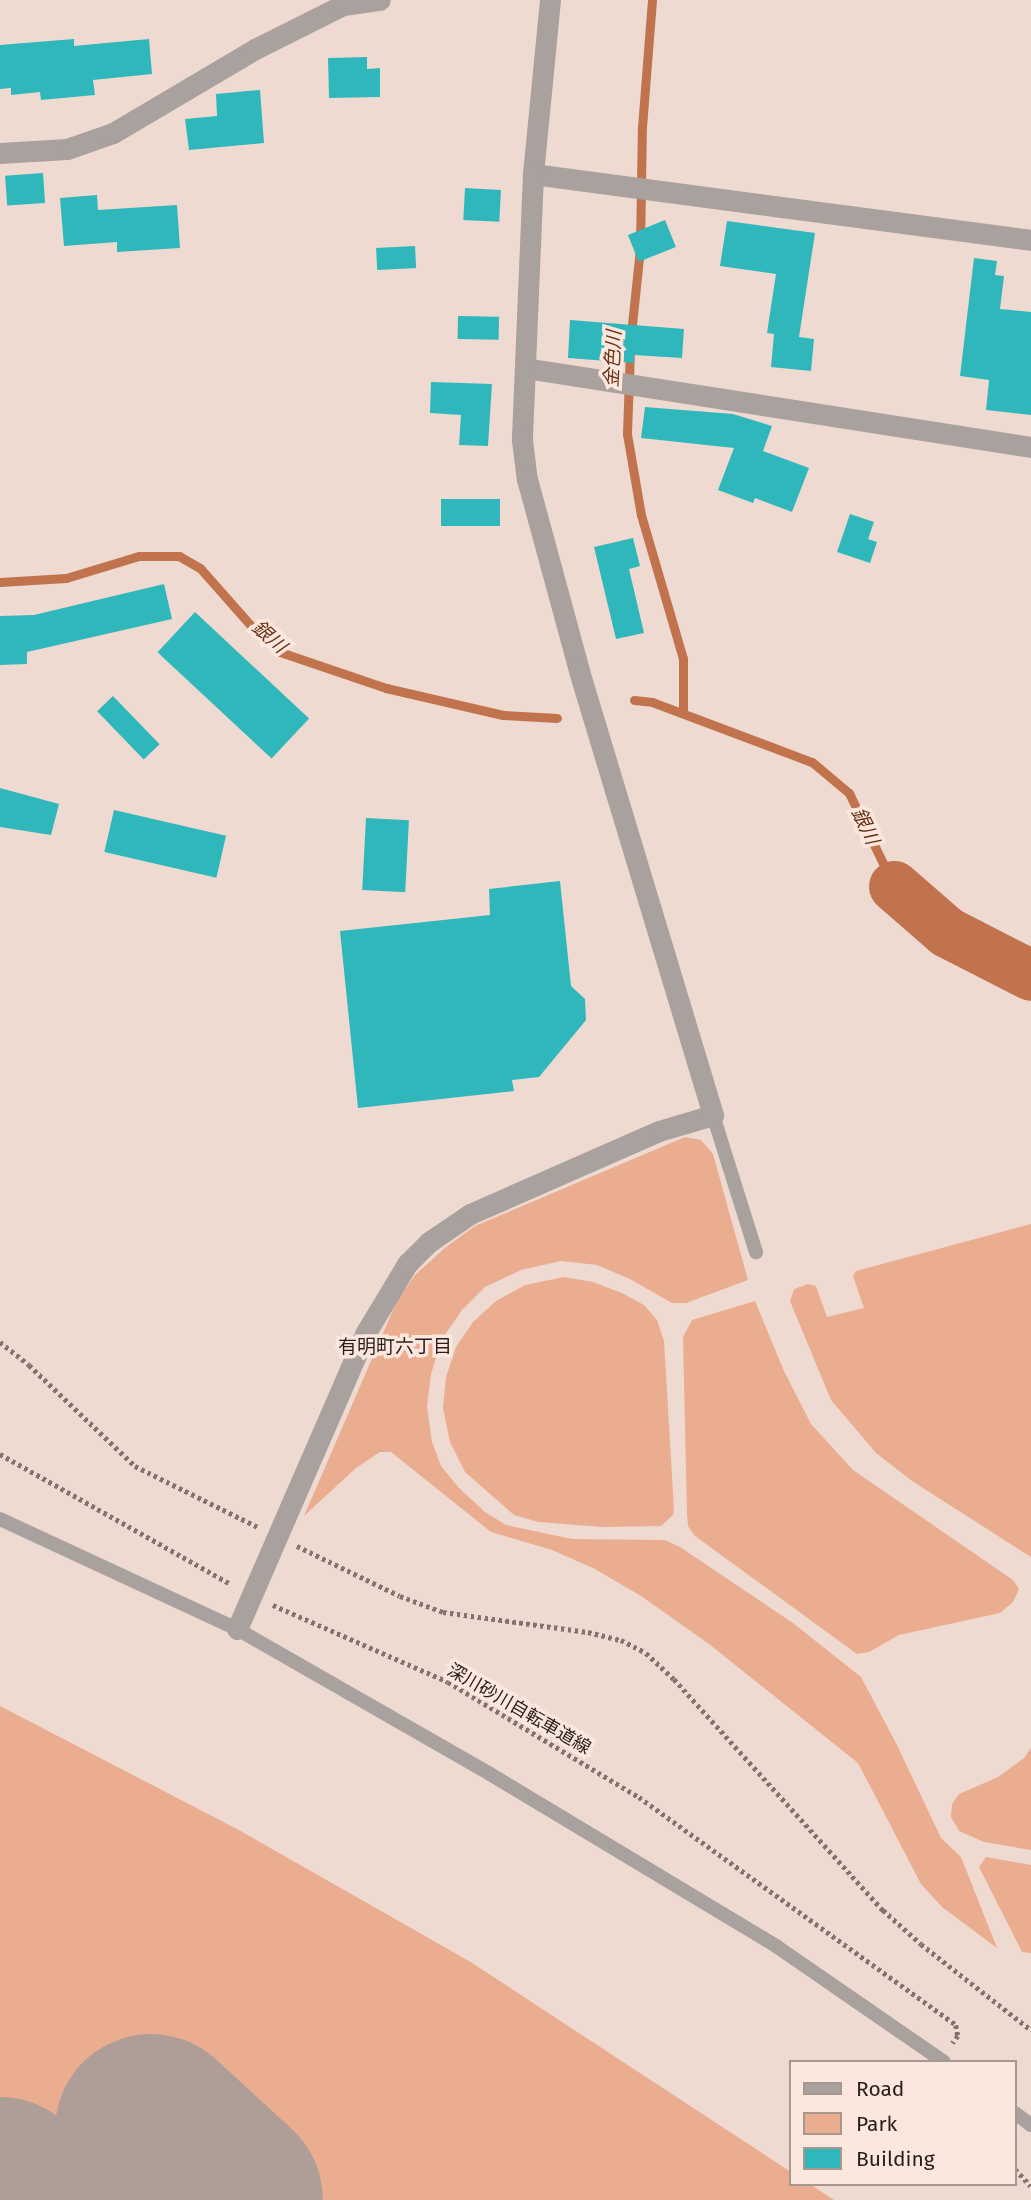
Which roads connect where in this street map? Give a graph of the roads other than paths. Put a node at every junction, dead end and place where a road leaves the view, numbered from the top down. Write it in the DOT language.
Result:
graph roads {
  1 [pos="380,0"];
  2 [pos="550,0"];
  3 [pos="343,2"];
  4 [pos="0,153"];
  5 [pos="533,174"];
  6 [pos="1031,240"];
  7 [pos="525,368"];
  8 [pos="1031,447"];
  9 [pos="713,1115"];
  10 [pos="755,1252"];
  11 [pos="0,1519"];
  12 [pos="237,1629"];
  13 [pos="942,2060"];
  1 -- 3 [label="street"];
  2 -- 5 [label="street"];
  3 -- 4 [label="street"];
  5 -- 6 [label="street"];
  5 -- 7 [label="street"];
  7 -- 8 [label="street"];
  7 -- 9 [label="street"];
  9 -- 10 [label="lane"];
  9 -- 12 [label="street"];
  11 -- 12 [label="lane"];
  12 -- 13 [label="lane"];
}
